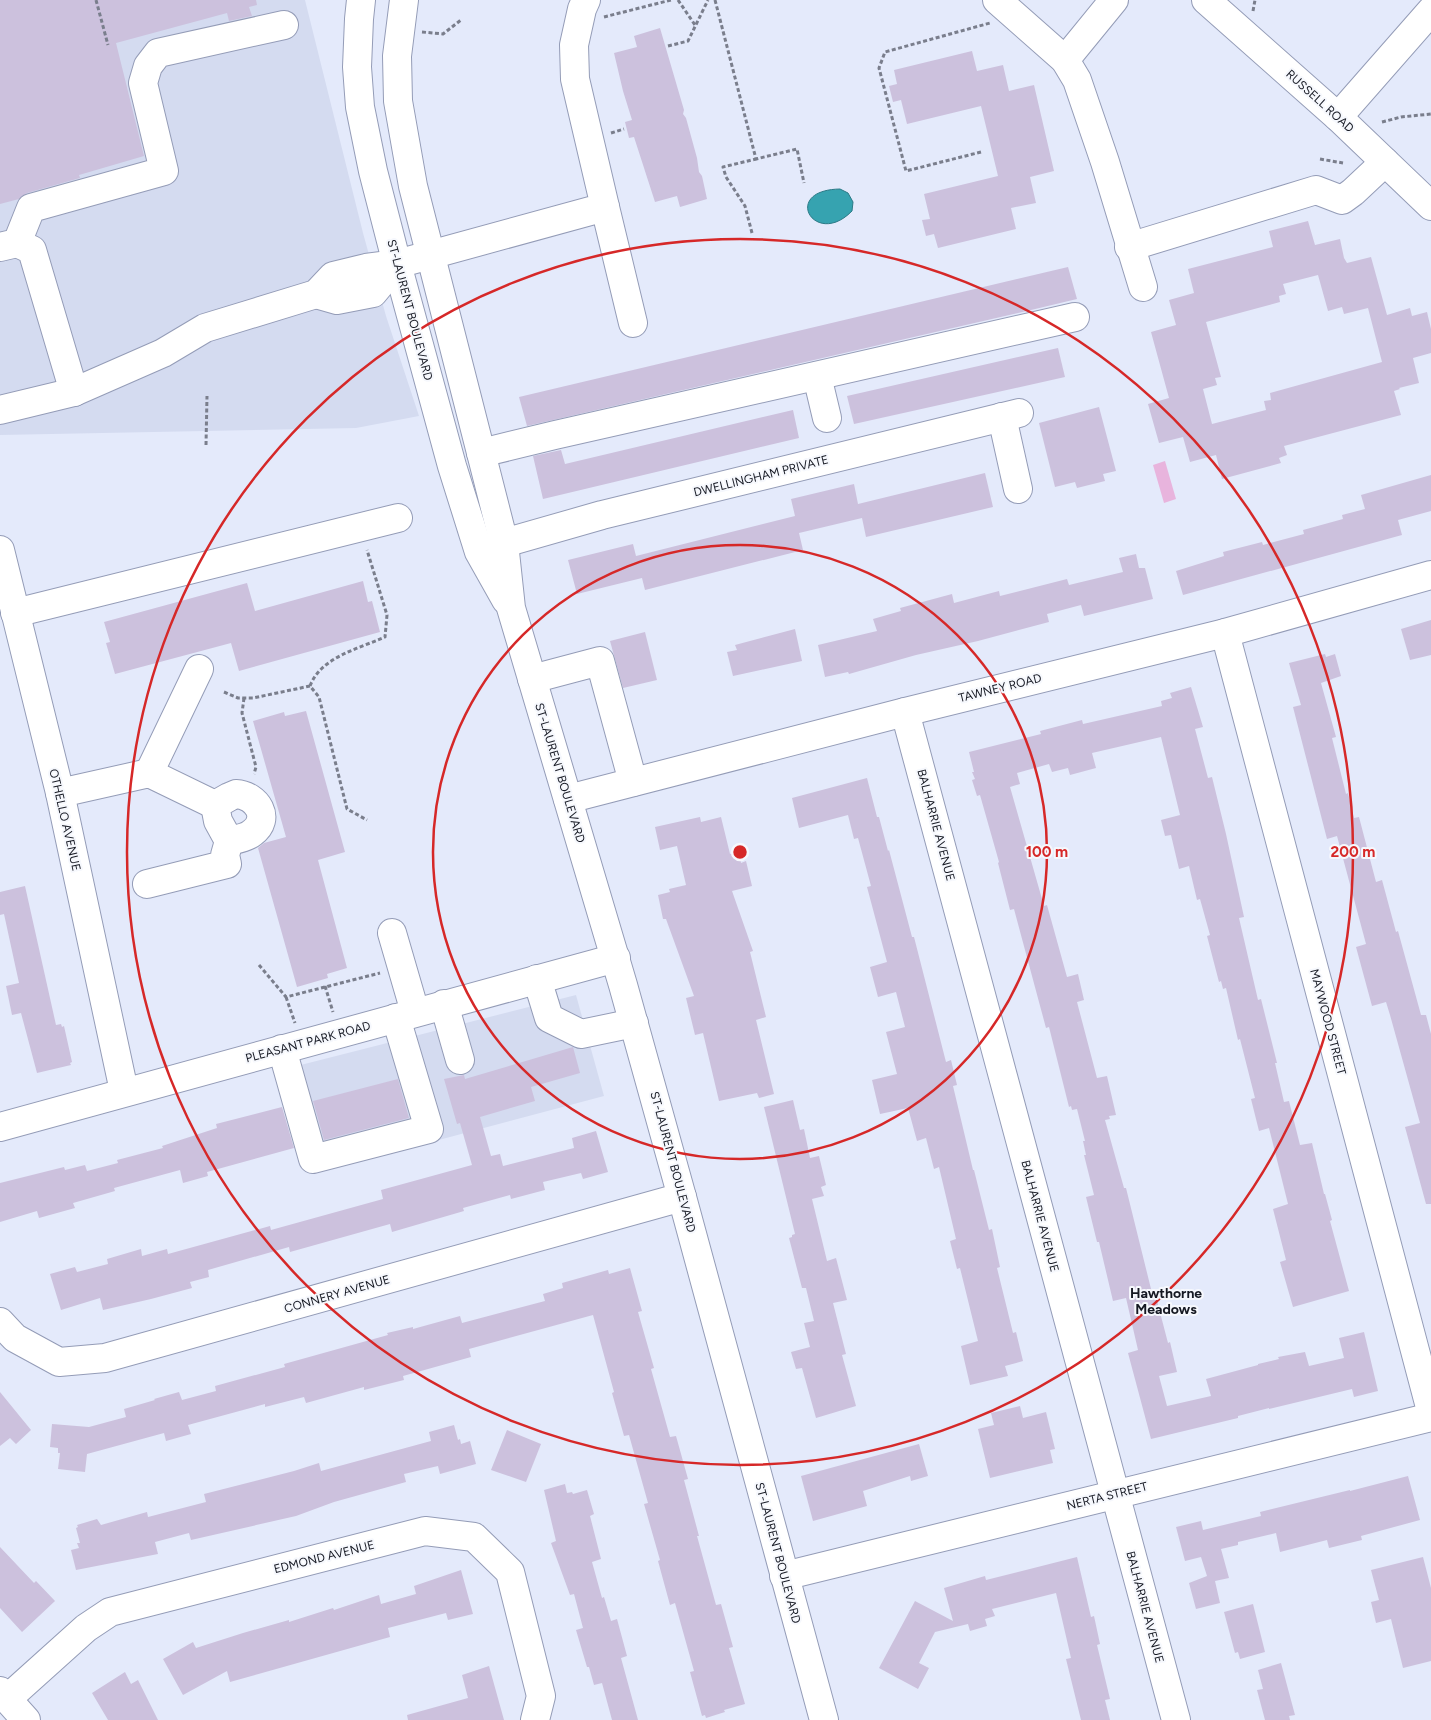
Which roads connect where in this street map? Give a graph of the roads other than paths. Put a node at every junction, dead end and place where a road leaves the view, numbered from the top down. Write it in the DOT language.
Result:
graph roads {
  1 [pos="361,0"];
  2 [pos="404,0"];
  3 [pos="1114,0"];
  4 [pos="1206,0"];
  5 [pos="1006,8"];
  6 [pos="582,11"];
  7 [pos="1431,11"];
  8 [pos="284,25"];
  9 [pos="1065,60"];
  10 [pos="1338,117"];
  11 [pos="1385,162"];
  12 [pos="1431,206"];
  13 [pos="605,207"];
  14 [pos="8,245"];
  15 [pos="1129,247"];
  16 [pos="430,254"];
  17 [pos="397,264"];
  18 [pos="1142,287"];
  19 [pos="1075,317"];
  20 [pos="633,323"];
  21 [pos="817,376"];
  22 [pos="74,392"];
  23 [pos="0,410"];
  24 [pos="827,418"];
  25 [pos="481,453"];
  26 [pos="1018,489"];
  27 [pos="398,518"];
  28 [pos="504,542"];
  29 [pos="0,552"];
  30 [pos="1431,575"];
  31 [pos="511,608"];
  32 [pos="15,612"];
  33 [pos="1225,633"];
  34 [pos="199,669"];
  35 [pos="532,679"];
  36 [pos="906,712"];
  37 [pos="149,773"];
  38 [pos="633,782"];
  39 [pos="60,793"];
  40 [pos="568,800"];
  41 [pos="215,805"];
  42 [pos="229,841"];
  43 [pos="147,884"];
  44 [pos="392,933"];
  45 [pos="616,958"];
  46 [pos="537,979"];
  47 [pos="444,1004"];
  48 [pos="405,1015"];
  49 [pos="634,1023"];
  50 [pos="282,1049"];
  51 [pos="460,1060"];
  52 [pos="124,1092"];
  53 [pos="0,1126"];
  54 [pos="682,1197"];
  55 [pos="0,1322"];
  56 [pos="1431,1411"];
  57 [pos="1431,1417"];
  58 [pos="1115,1494"];
  59 [pos="784,1576"];
  60 [pos="4,1695"];
  61 [pos="26,1720"];
  62 [pos="535,1720"];
  63 [pos="824,1720"];
  64 [pos="1176,1720"];
  1 -- 17 [label="street, ST-LAURENT BOULEVARD"];
  2 -- 16 [label="street, ST-LAURENT BOULEVARD"];
  3 -- 9 [label="street"];
  4 -- 10 [label="street, RUSSELL ROAD"];
  5 -- 9 [label="street"];
  6 -- 13 [label="street"];
  7 -- 10 [label="street"];
  8 -- 14 [label="street"];
  9 -- 15 [label="street"];
  10 -- 11 [label="street, RUSSELL ROAD"];
  11 -- 12 [label="street, RUSSELL ROAD"];
  11 -- 15 [label="street"];
  13 -- 16 [label="street"];
  13 -- 20 [label="street"];
  14 -- 22 [label="street"];
  15 -- 18 [label="street"];
  16 -- 17 [label="street"];
  16 -- 25 [label="street, ST-LAURENT BOULEVARD"];
  17 -- 22 [label="street"];
  17 -- 31 [label="street, ST-LAURENT BOULEVARD"];
  19 -- 21 [label="street"];
  21 -- 24 [label="street"];
  21 -- 25 [label="street"];
  22 -- 23 [label="street"];
  25 -- 28 [label="street, ST-LAURENT BOULEVARD"];
  26 -- 28 [label="street, DWELLINGHAM PRIVATE"];
  27 -- 32 [label="street"];
  28 -- 31 [label="street, ST-LAURENT BOULEVARD"];
  29 -- 32 [label="street, OTHELLO AVENUE"];
  30 -- 33 [label="street, TAWNEY ROAD"];
  31 -- 35 [label="street, ST-LAURENT BOULEVARD"];
  32 -- 39 [label="street, OTHELLO AVENUE"];
  33 -- 36 [label="street, TAWNEY ROAD"];
  33 -- 56 [label="street, MAYWOOD STREET"];
  34 -- 37 [label="street"];
  35 -- 38 [label="street"];
  35 -- 40 [label="street, ST-LAURENT BOULEVARD"];
  36 -- 38 [label="street, TAWNEY ROAD"];
  36 -- 58 [label="street, BALHARRIE AVENUE"];
  37 -- 39 [label="street"];
  37 -- 41 [label="street"];
  38 -- 40 [label="street, TAWNEY ROAD"];
  39 -- 52 [label="street, OTHELLO AVENUE"];
  40 -- 45 [label="street, ST-LAURENT BOULEVARD"];
  41 -- 42 [label="street"];
  41 -- 42 [label="street"];
  42 -- 43 [label="street"];
  44 -- 48 [label="street"];
  45 -- 46 [label="street, PLEASANT PARK ROAD"];
  45 -- 49 [label="street, ST-LAURENT BOULEVARD"];
  46 -- 47 [label="street, PLEASANT PARK ROAD"];
  46 -- 49 [label="street"];
  47 -- 48 [label="street, PLEASANT PARK ROAD"];
  47 -- 51 [label="street"];
  48 -- 50 [label="street, PLEASANT PARK ROAD"];
  48 -- 50 [label="street"];
  49 -- 54 [label="street, ST-LAURENT BOULEVARD"];
  50 -- 52 [label="street, PLEASANT PARK ROAD"];
  52 -- 53 [label="street, PLEASANT PARK ROAD"];
  54 -- 55 [label="street, CONNERY AVENUE"];
  54 -- 59 [label="street, ST-LAURENT BOULEVARD"];
  57 -- 58 [label="street, NERTA STREET"];
  58 -- 59 [label="street, NERTA STREET"];
  58 -- 64 [label="street, BALHARRIE AVENUE"];
  59 -- 63 [label="street, ST-LAURENT BOULEVARD"];
  60 -- 61 [label="street"];
  60 -- 62 [label="street, EDMOND AVENUE"];
}
